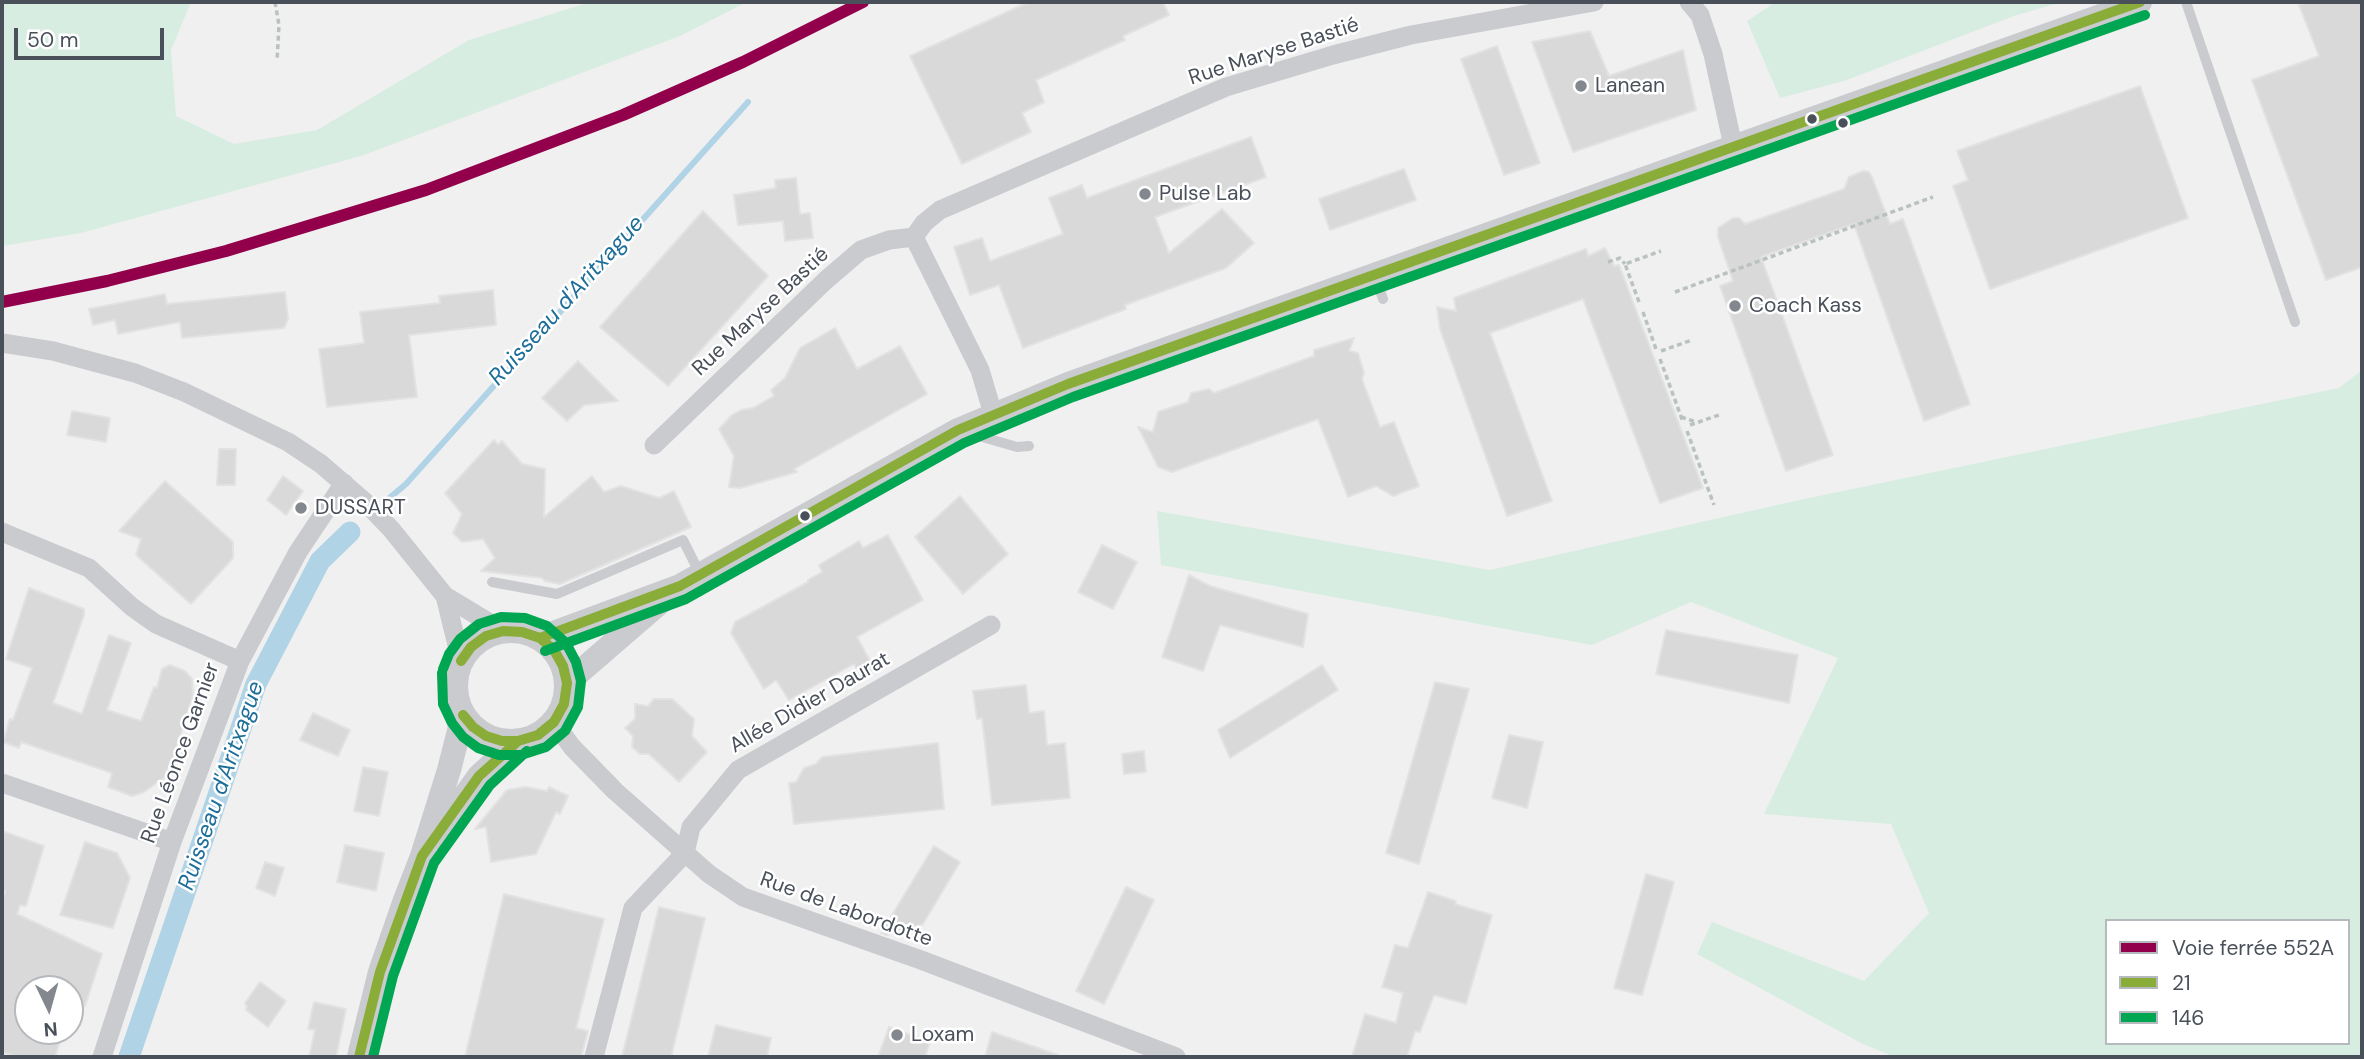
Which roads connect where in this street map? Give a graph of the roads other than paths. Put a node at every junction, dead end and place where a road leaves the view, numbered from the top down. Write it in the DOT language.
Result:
graph roads {
  1 [pos="1594,2"];
  2 [pos="1689,2"];
  3 [pos="2140,2"];
  4 [pos="2186,2"];
  5 [pos="1733,146"];
  6 [pos="914,237"];
  7 [pos="1374,274"];
  8 [pos="1383,299"];
  9 [pos="2295,322"];
  10 [pos="2,343"];
  11 [pos="993,414"];
  12 [pos="958,430"];
  13 [pos="654,445"];
  14 [pos="1029,446"];
  15 [pos="344,483"];
  16 [pos="2,532"];
  17 [pos="690,580"];
  18 [pos="492,582"];
  19 [pos="445,596"];
  20 [pos="992,625"];
  21 [pos="503,631"];
  22 [pos="540,638"];
  23 [pos="240,661"];
  24 [pos="461,661"];
  25 [pos="567,683"];
  26 [pos="463,715"];
  27 [pos="554,722"];
  28 [pos="518,741"];
  29 [pos="2,783"];
  30 [pos="172,842"];
  31 [pos="685,853"];
  32 [pos="422,856"];
  33 [pos="102,1057"];
  34 [pos="359,1057"];
  35 [pos="594,1057"];
  36 [pos="1173,1057"];
  1 -- 6 [label="street, Rue Maryse Bastié"];
  2 -- 5 [label="street"];
  3 -- 5 [label="street"];
  4 -- 9 [label="lane"];
  5 -- 7 [label="street"];
  6 -- 11 [label="street"];
  6 -- 13 [label="street, Rue Maryse Bastié"];
  7 -- 8 [label="lane"];
  7 -- 11 [label="street"];
  10 -- 15 [label="street"];
  11 -- 12 [label="street"];
  12 -- 14 [label="lane"];
  12 -- 17 [label="street"];
  15 -- 19 [label="street"];
  15 -- 23 [label="street, Rue Léonce Garnier"];
  16 -- 23 [label="street"];
  17 -- 18 [label="lane"];
  17 -- 22 [label="street"];
  17 -- 25 [label="street"];
  19 -- 21 [label="street"];
  19 -- 24 [label="street"];
  20 -- 31 [label="street, Allée Didier Daurat"];
  21 -- 22 [label="street"];
  21 -- 24 [label="street"];
  22 -- 25 [label="street"];
  23 -- 30 [label="street, Rue Léonce Garnier"];
  24 -- 26 [label="street"];
  25 -- 27 [label="street"];
  26 -- 28 [label="street"];
  26 -- 32 [label="street"];
  27 -- 28 [label="street"];
  27 -- 31 [label="street, Rue de Labordotte"];
  28 -- 32 [label="street"];
  29 -- 30 [label="street"];
  30 -- 33 [label="street, Rue Léonce Garnier"];
  31 -- 35 [label="street"];
  31 -- 36 [label="street, Rue de Labordotte"];
  32 -- 34 [label="street"];
}
